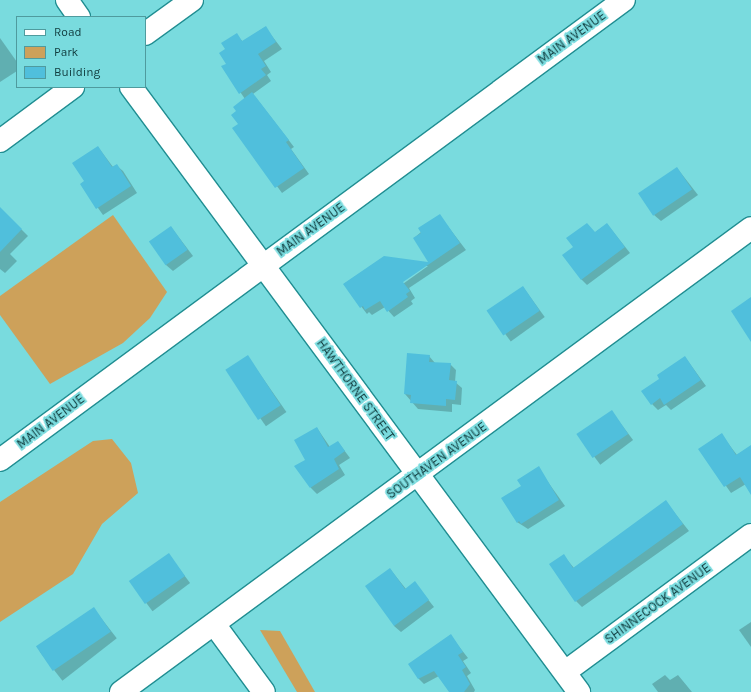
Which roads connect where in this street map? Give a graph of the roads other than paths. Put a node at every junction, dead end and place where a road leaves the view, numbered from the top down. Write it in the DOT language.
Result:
graph roads {
  1 [pos="67,0"];
  2 [pos="192,0"];
  3 [pos="624,0"];
  4 [pos="78,16"];
  5 [pos="146,33"];
  6 [pos="72,88"];
  7 [pos="132,88"];
  8 [pos="0,141"];
  9 [pos="751,228"];
  10 [pos="263,265"];
  11 [pos="0,460"];
  12 [pos="418,476"];
  13 [pos="751,535"];
  14 [pos="214,624"];
  15 [pos="564,672"];
  16 [pos="120,692"];
  17 [pos="264,692"];
  18 [pos="579,692"];
  1 -- 4 [label="street"];
  2 -- 5 [label="street"];
  3 -- 10 [label="street, MAIN AVENUE"];
  6 -- 8 [label="street"];
  7 -- 10 [label="street, HAWTHORNE STREET"];
  9 -- 12 [label="street, SOUTHAVEN AVENUE"];
  10 -- 11 [label="street, MAIN AVENUE"];
  10 -- 12 [label="street, HAWTHORNE STREET"];
  12 -- 14 [label="street, SOUTHAVEN AVENUE"];
  12 -- 15 [label="street, HAWTHORNE STREET"];
  13 -- 15 [label="street, SHINNECOCK AVENUE"];
  14 -- 16 [label="street, SOUTHAVEN AVENUE"];
  14 -- 17 [label="street"];
  15 -- 18 [label="street, HAWTHORNE STREET"];
}
